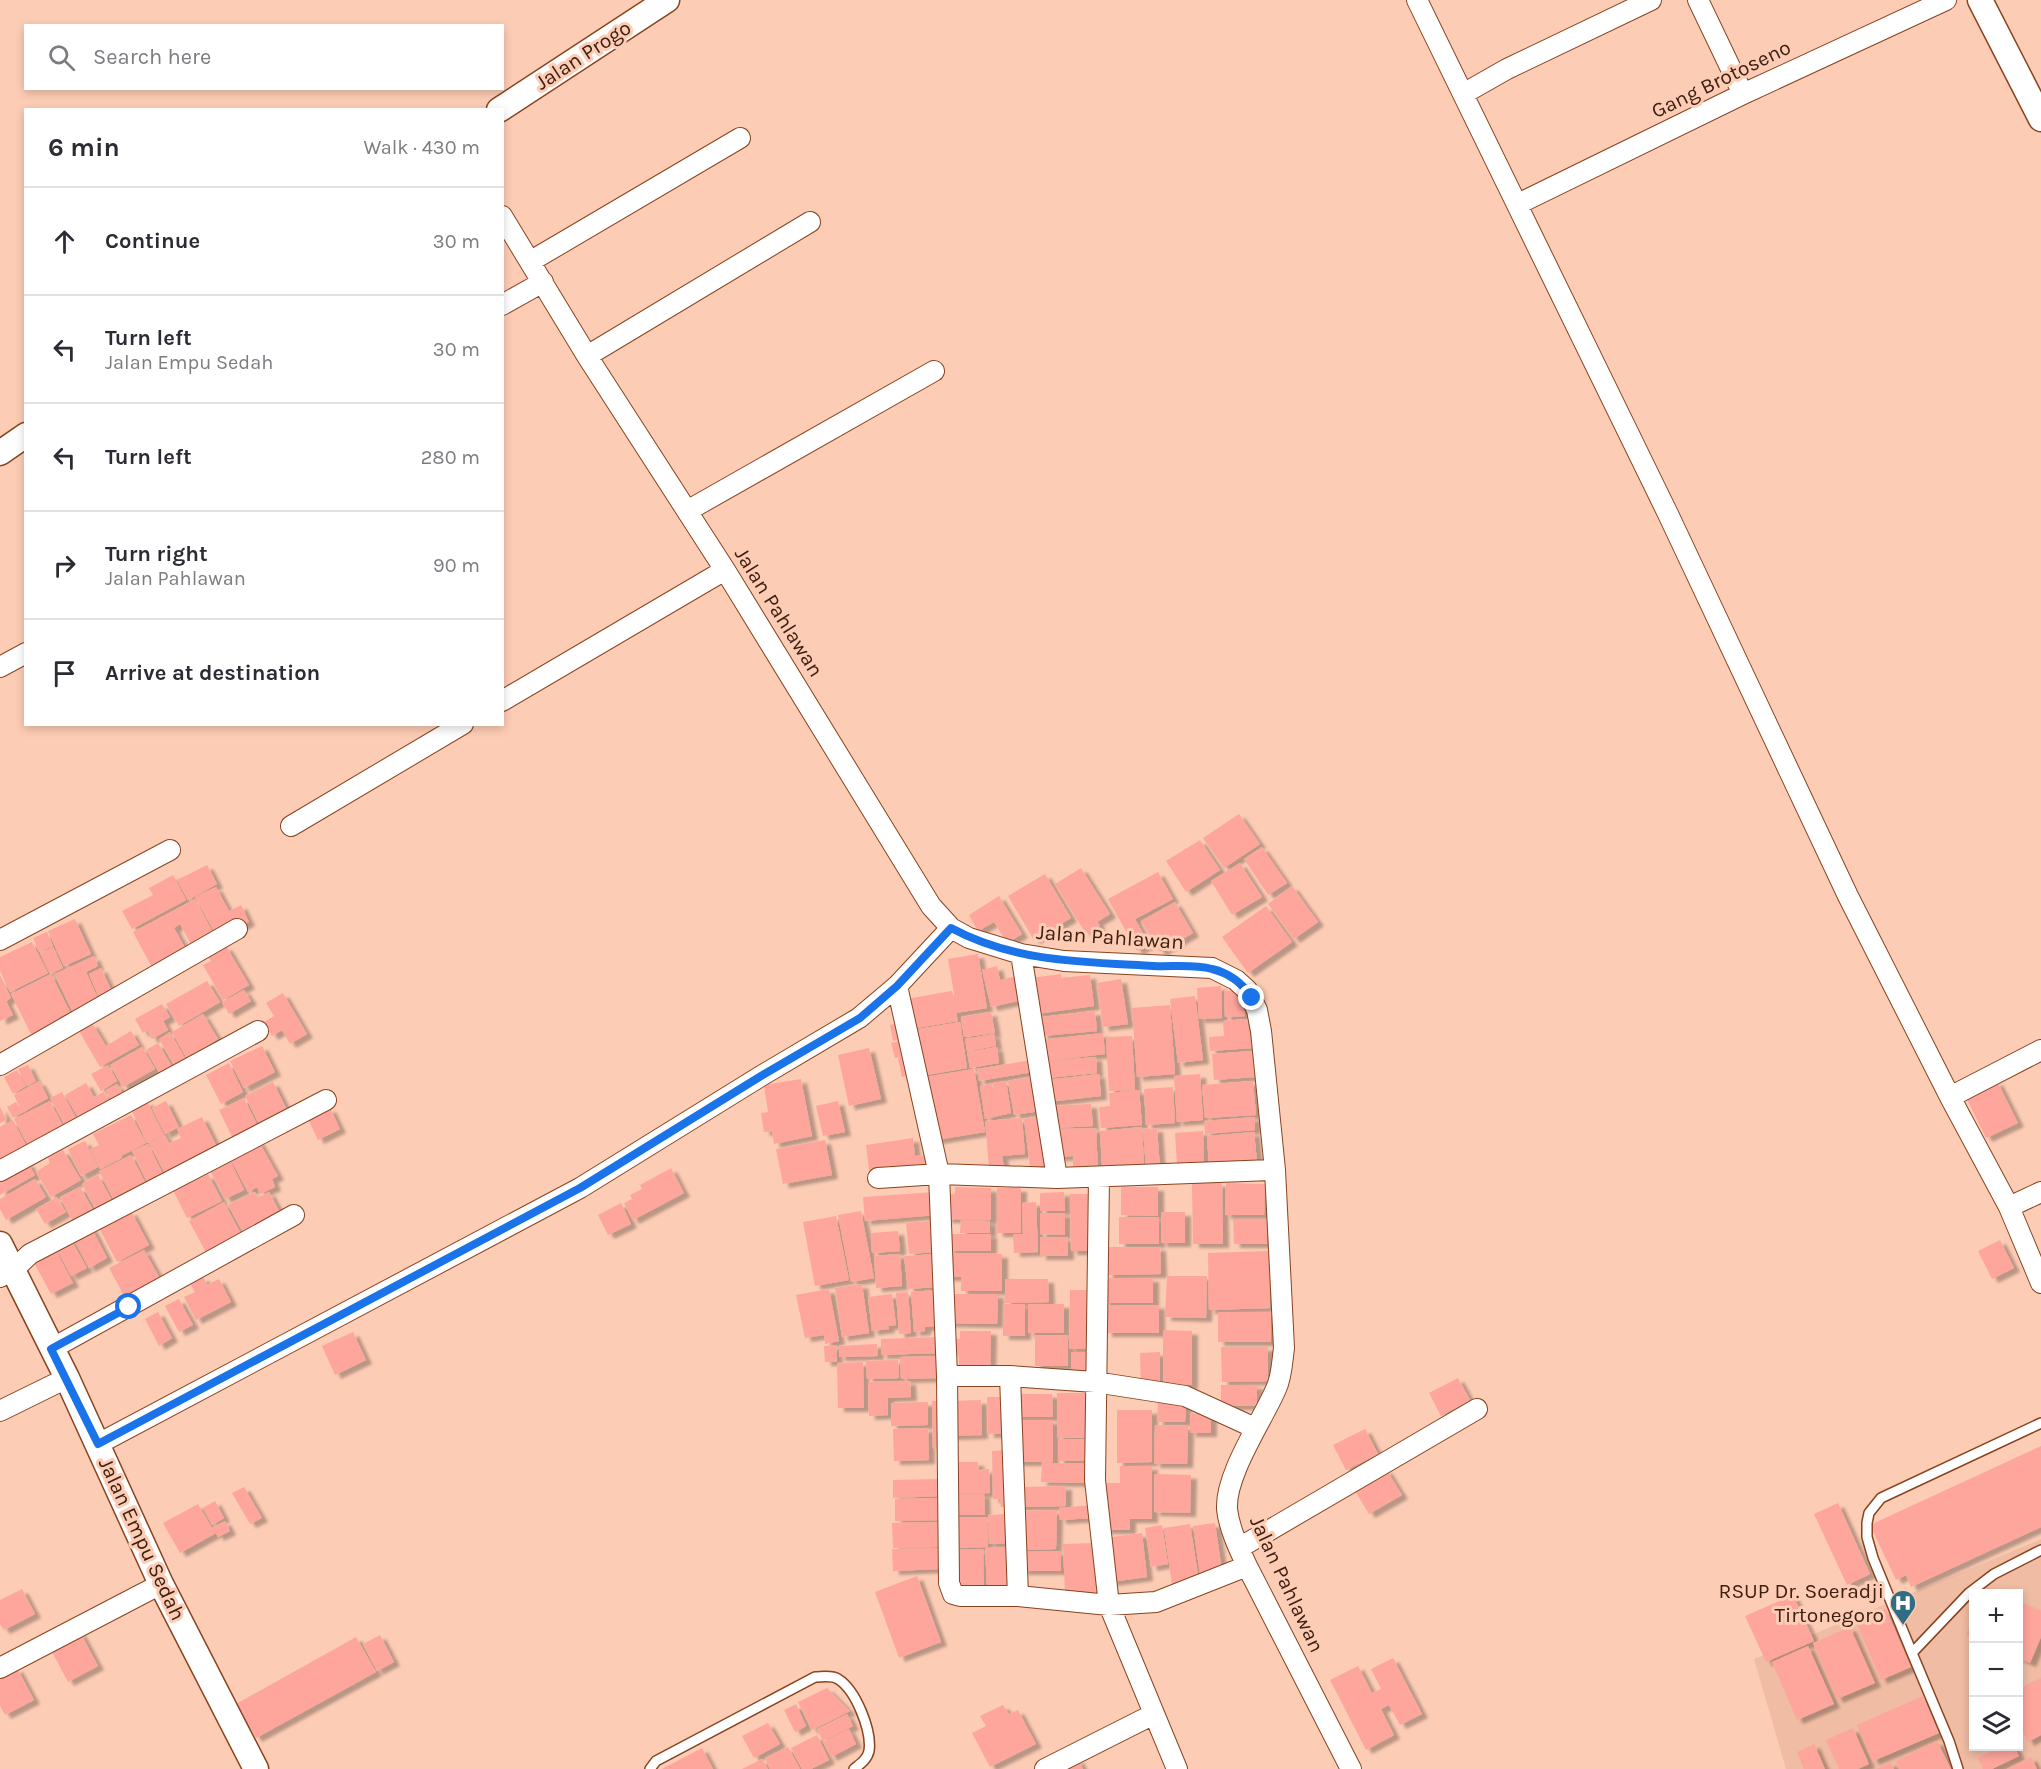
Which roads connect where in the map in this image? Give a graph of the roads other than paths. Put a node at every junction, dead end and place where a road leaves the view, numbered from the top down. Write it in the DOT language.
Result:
graph roads {
  1 [pos="667,0"];
  2 [pos="1417,0"];
  3 [pos="1650,0"];
  4 [pos="1698,0"];
  5 [pos="1946,0"];
  6 [pos="1980,0"];
  7 [pos="1463,94"];
  8 [pos="1743,94"];
  9 [pos="502,108"];
  10 [pos="2041,119"];
  11 [pos="740,138"];
  12 [pos="1518,204"];
  13 [pos="504,219"];
  14 [pos="810,222"];
  15 [pos="531,261"];
  16 [pos="543,282"];
  17 [pos="504,304"];
  18 [pos="587,356"];
  19 [pos="934,371"];
  20 [pos="24,436"];
  21 [pos="0,453"];
  22 [pos="687,511"];
  23 [pos="725,570"];
  24 [pos="24,654"];
  25 [pos="0,667"];
  26 [pos="504,700"];
  27 [pos="460,726"];
  28 [pos="291,826"];
  29 [pos="170,850"];
  30 [pos="951,928"];
  31 [pos="237,929"];
  32 [pos="0,940"];
  33 [pos="1021,954"];
  34 [pos="897,986"];
  35 [pos="258,1031"];
  36 [pos="2041,1050"];
  37 [pos="0,1065"];
  38 [pos="1950,1097"];
  39 [pos="326,1100"];
  40 [pos="1275,1170"];
  41 [pos="0,1171"];
  42 [pos="939,1174"];
  43 [pos="1099,1177"];
  44 [pos="878,1178"];
  45 [pos="1057,1178"];
  46 [pos="2041,1192"];
  47 [pos="2009,1207"];
  48 [pos="294,1215"];
  49 [pos="0,1244"];
  50 [pos="7,1274"];
  51 [pos="2041,1283"];
  52 [pos="51,1349"];
  53 [pos="947,1376"];
  54 [pos="1010,1376"];
  55 [pos="67,1378"];
  56 [pos="1095,1382"];
  57 [pos="1477,1409"];
  58 [pos="0,1411"];
  59 [pos="2041,1422"];
  60 [pos="1256,1428"];
  61 [pos="98,1444"];
  62 [pos="1239,1548"];
  63 [pos="2041,1551"];
  64 [pos="1247,1566"];
  65 [pos="161,1584"];
  66 [pos="1018,1596"];
  67 [pos="1109,1605"];
  68 [pos="1912,1653"];
  69 [pos="0,1668"];
  70 [pos="1154,1714"];
  71 [pos="256,1769"];
  72 [pos="650,1769"];
  73 [pos="854,1769"];
  74 [pos="1045,1769"];
  75 [pos="1177,1769"];
  76 [pos="1351,1769"];
  77 [pos="1958,1769"];
  1 -- 9 [label="street, Jalan Progo"];
  2 -- 7 [label="street"];
  3 -- 7 [label="street"];
  4 -- 8 [label="street"];
  5 -- 8 [label="street, Gang Brotoseno"];
  6 -- 10 [label="street"];
  7 -- 12 [label="street"];
  8 -- 12 [label="street, Gang Brotoseno"];
  11 -- 15 [label="street"];
  12 -- 38 [label="street"];
  13 -- 15 [label="street, Jalan Pahlawan"];
  14 -- 18 [label="street"];
  15 -- 16 [label="street, Jalan Pahlawan"];
  16 -- 17 [label="street"];
  16 -- 18 [label="street, Jalan Pahlawan"];
  18 -- 22 [label="street, Jalan Pahlawan"];
  19 -- 22 [label="street"];
  20 -- 21 [label="street"];
  22 -- 23 [label="street, Jalan Pahlawan"];
  23 -- 26 [label="street"];
  23 -- 30 [label="street, Jalan Pahlawan"];
  24 -- 25 [label="street"];
  27 -- 28 [label="street"];
  29 -- 32 [label="street"];
  30 -- 33 [label="street, Jalan Pahlawan"];
  30 -- 34 [label="street"];
  31 -- 37 [label="street"];
  33 -- 40 [label="street, Jalan Pahlawan"];
  33 -- 45 [label="street"];
  34 -- 42 [label="street"];
  34 -- 61 [label="street"];
  35 -- 41 [label="street"];
  36 -- 38 [label="street"];
  38 -- 47 [label="street"];
  39 -- 50 [label="street"];
  40 -- 43 [label="street"];
  40 -- 60 [label="street, Jalan Pahlawan"];
  42 -- 44 [label="street"];
  42 -- 45 [label="street"];
  42 -- 53 [label="street"];
  43 -- 45 [label="street"];
  43 -- 56 [label="street"];
  46 -- 47 [label="street"];
  47 -- 51 [label="street"];
  48 -- 52 [label="street"];
  49 -- 50 [label="street, Jalan Empu Sedah"];
  50 -- 52 [label="street, Jalan Empu Sedah"];
  52 -- 55 [label="street, Jalan Empu Sedah"];
  53 -- 54 [label="street"];
  53 -- 66 [label="street"];
  54 -- 56 [label="street"];
  54 -- 66 [label="street"];
  55 -- 58 [label="street"];
  55 -- 61 [label="street, Jalan Empu Sedah"];
  56 -- 60 [label="street"];
  56 -- 67 [label="street"];
  57 -- 62 [label="street"];
  59 -- 68 [label="lane"];
  60 -- 62 [label="street, Jalan Pahlawan"];
  61 -- 65 [label="street, Jalan Empu Sedah"];
  62 -- 64 [label="street, Jalan Pahlawan"];
  63 -- 68 [label="lane"];
  64 -- 67 [label="street"];
  64 -- 76 [label="street, Jalan Pahlawan"];
  65 -- 69 [label="street"];
  65 -- 71 [label="street, Jalan Empu Sedah"];
  66 -- 67 [label="street"];
  67 -- 70 [label="street"];
  68 -- 77 [label="lane"];
  70 -- 74 [label="street"];
  70 -- 75 [label="street"];
  72 -- 73 [label="lane"];
}
